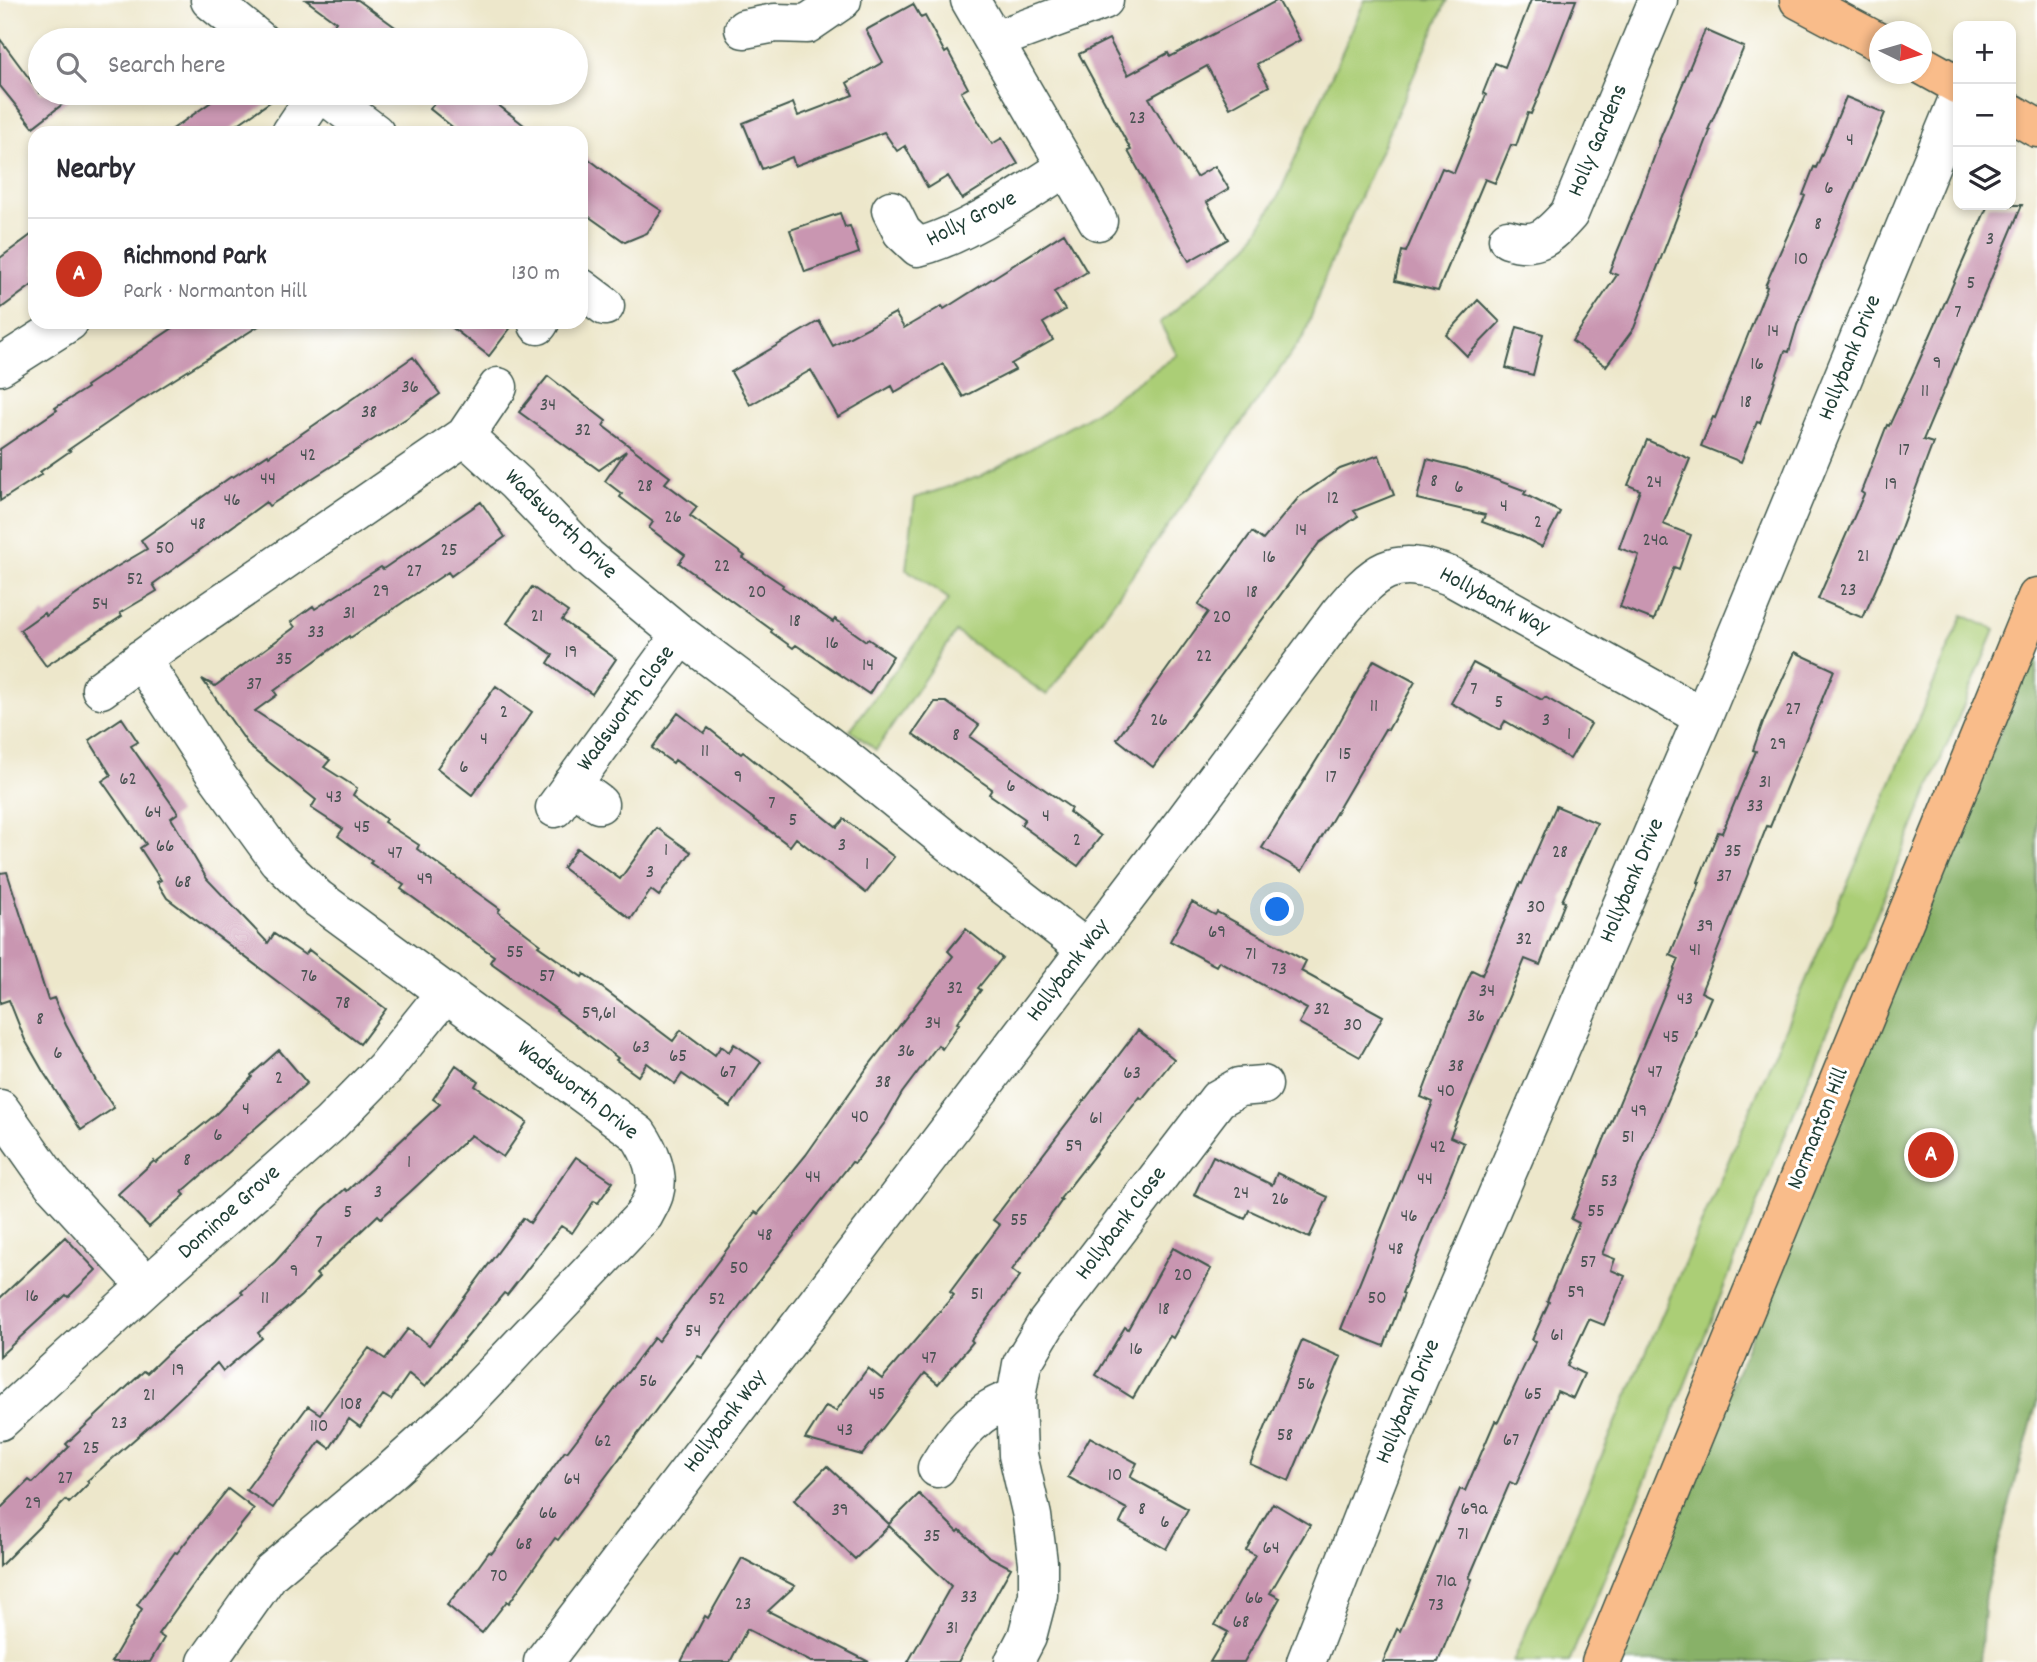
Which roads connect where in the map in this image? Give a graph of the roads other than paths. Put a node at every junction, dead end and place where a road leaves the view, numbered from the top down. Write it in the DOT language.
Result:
graph roads {
  1 [pos="210,0"];
  2 [pos="842,0"];
  3 [pos="970,0"];
  4 [pos="1104,0"];
  5 [pos="1658,0"];
  6 [pos="1823,5"];
  7 [pos="244,28"];
  8 [pos="744,29"];
  9 [pos="1869,36"];
  10 [pos="995,40"];
  11 [pos="1932,71"];
  12 [pos="1956,84"];
  13 [pos="311,105"];
  14 [pos="337,105"];
  15 [pos="1953,111"];
  16 [pos="2016,116"];
  17 [pos="296,126"];
  18 [pos="366,126"];
  19 [pos="2037,128"];
  20 [pos="1065,168"];
  21 [pos="891,210"];
  22 [pos="1098,221"];
  23 [pos="1508,239"];
  24 [pos="57,329"];
  25 [pos="0,366"];
  26 [pos="498,387"];
  27 [pos="465,436"];
  28 [pos="2037,597"];
  29 [pos="681,635"];
  30 [pos="141,659"];
  31 [pos="101,689"];
  32 [pos="1703,718"];
  33 [pos="576,799"];
  34 [pos="1086,949"];
  35 [pos="446,992"];
  36 [pos="1263,1085"];
  37 [pos="0,1109"];
  38 [pos="147,1286"];
  39 [pos="1016,1398"];
  40 [pos="0,1421"];
  41 [pos="937,1468"];
  42 [pos="207,1662"];
  43 [pos="542,1662"];
  44 [pos="1014,1662"];
  45 [pos="1306,1662"];
  46 [pos="1601,1662"];
  1 -- 7 [label="street"];
  2 -- 8 [label="street"];
  3 -- 10 [label="street"];
  4 -- 10 [label="street"];
  5 -- 23 [label="street, Holly Gardens"];
  6 -- 9 [label="main road"];
  10 -- 20 [label="street"];
  11 -- 12 [label="main road"];
  13 -- 17 [label="street"];
  14 -- 18 [label="street"];
  15 -- 32 [label="street, Hollybank Drive"];
  16 -- 19 [label="main road"];
  20 -- 21 [label="street, Holly Grove"];
  20 -- 22 [label="street"];
  24 -- 25 [label="street"];
  26 -- 27 [label="street"];
  27 -- 29 [label="street, Wadsworth Drive"];
  27 -- 30 [label="street"];
  28 -- 46 [label="main road, Normanton Hill"];
  29 -- 33 [label="street, Wadsworth Close"];
  29 -- 34 [label="street, Wadsworth Drive"];
  30 -- 31 [label="street"];
  30 -- 35 [label="street, Wadsworth Drive"];
  32 -- 34 [label="street, Hollybank Way"];
  32 -- 45 [label="street, Hollybank Drive"];
  34 -- 43 [label="street, Hollybank Way"];
  35 -- 38 [label="street, Dominoe Grove"];
  35 -- 42 [label="street, Wadsworth Drive"];
  36 -- 39 [label="street, Hollybank Close"];
  37 -- 38 [label="street"];
  38 -- 40 [label="street, Dominoe Grove"];
  39 -- 41 [label="street"];
  39 -- 44 [label="street, Hollybank Close"];
}
